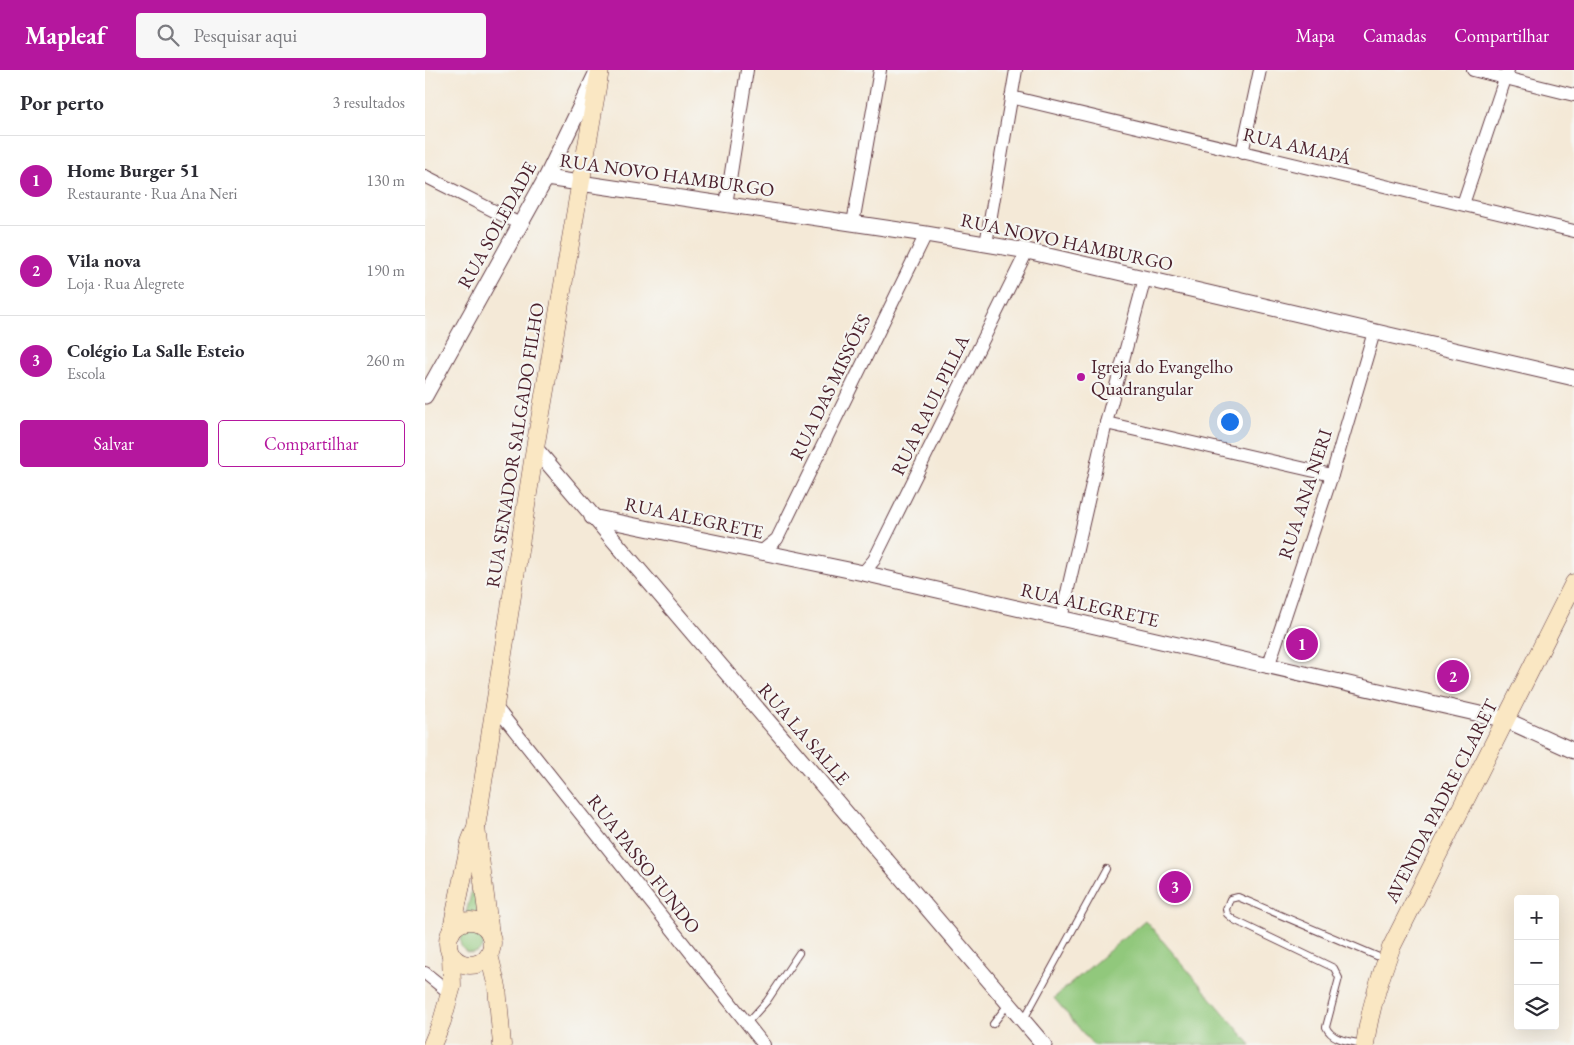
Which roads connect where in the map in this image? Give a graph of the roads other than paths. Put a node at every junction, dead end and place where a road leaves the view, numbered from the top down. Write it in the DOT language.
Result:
graph roads {
  1 [pos="599,70"];
  2 [pos="747,70"];
  3 [pos="881,70"];
  4 [pos="1016,70"];
  5 [pos="1261,70"];
  6 [pos="1473,70"];
  7 [pos="1507,74"];
  8 [pos="1574,95"];
  9 [pos="1011,97"];
  10 [pos="1242,153"];
  11 [pos="425,176"];
  12 [pos="546,178"];
  13 [pos="581,183"];
  14 [pos="1463,204"];
  15 [pos="726,205"];
  16 [pos="853,223"];
  17 [pos="520,224"];
  18 [pos="1574,231"];
  19 [pos="926,234"];
  20 [pos="986,244"];
  21 [pos="1027,251"];
  22 [pos="1145,278"];
  23 [pos="1374,332"];
  24 [pos="1574,378"];
  25 [pos="426,391"];
  26 [pos="1106,423"];
  27 [pos="535,448"];
  28 [pos="1332,475"];
  29 [pos="592,517"];
  30 [pos="761,552"];
  31 [pos="863,573"];
  32 [pos="1574,583"];
  33 [pos="1061,619"];
  34 [pos="1268,667"];
  35 [pos="495,706"];
  36 [pos="1506,720"];
  37 [pos="1574,751"];
  38 [pos="476,827"];
  39 [pos="1106,869"];
  40 [pos="465,872"];
  41 [pos="483,872"];
  42 [pos="451,933"];
  43 [pos="490,934"];
  44 [pos="799,952"];
  45 [pos="451,954"];
  46 [pos="478,961"];
  47 [pos="1386,961"];
  48 [pos="425,974"];
  49 [pos="451,989"];
  50 [pos="1009,1003"];
  51 [pos="1023,1020"];
  52 [pos="747,1023"];
  53 [pos="993,1024"];
  54 [pos="1038,1042"];
  55 [pos="1365,1044"];
  56 [pos="432,1045"];
  57 [pos="502,1045"];
  58 [pos="764,1045"];
  1 -- 12 [label="street, RUA SOLEDADE"];
  1 -- 13 [label="main road, RUA SENADOR SALGADO FILHO"];
  2 -- 15 [label="street"];
  3 -- 16 [label="street"];
  4 -- 9 [label="street"];
  5 -- 10 [label="street"];
  6 -- 7 [label="street"];
  7 -- 8 [label="street"];
  7 -- 14 [label="street"];
  9 -- 10 [label="street, RUA AMAPÁ"];
  9 -- 20 [label="street"];
  10 -- 14 [label="street, RUA AMAPÁ"];
  11 -- 17 [label="street"];
  12 -- 13 [label="street, RUA NOVO HAMBURGO"];
  12 -- 17 [label="street, RUA SOLEDADE"];
  13 -- 15 [label="street, RUA NOVO HAMBURGO"];
  13 -- 27 [label="main road, RUA SENADOR SALGADO FILHO"];
  14 -- 18 [label="street, RUA AMAPÁ"];
  15 -- 16 [label="street, RUA NOVO HAMBURGO"];
  16 -- 19 [label="street, RUA NOVO HAMBURGO"];
  17 -- 25 [label="street, RUA SOLEDADE"];
  19 -- 20 [label="street, RUA NOVO HAMBURGO"];
  19 -- 30 [label="street, RUA DAS MISSÕES"];
  20 -- 21 [label="street, RUA NOVO HAMBURGO"];
  21 -- 22 [label="street, RUA NOVO HAMBURGO"];
  21 -- 31 [label="street, RUA RAUL PILLA"];
  22 -- 23 [label="street, RUA NOVO HAMBURGO"];
  22 -- 26 [label="street"];
  23 -- 24 [label="street, RUA NOVO HAMBURGO"];
  23 -- 28 [label="street, RUA ANA NERI"];
  26 -- 28 [label="street"];
  26 -- 33 [label="street"];
  27 -- 29 [label="street, RUA LA SALLE"];
  27 -- 35 [label="main road, RUA SENADOR SALGADO FILHO"];
  28 -- 34 [label="street, RUA ANA NERI"];
  29 -- 30 [label="street, RUA ALEGRETE"];
  29 -- 50 [label="street, RUA LA SALLE"];
  30 -- 31 [label="street, RUA ALEGRETE"];
  31 -- 33 [label="street, RUA ALEGRETE"];
  32 -- 36 [label="main road, AVENIDA PADRE CLARET"];
  33 -- 34 [label="street, RUA ALEGRETE"];
  34 -- 36 [label="street, RUA ALEGRETE"];
  35 -- 38 [label="main road, RUA SENADOR SALGADO FILHO"];
  35 -- 52 [label="street, RUA PASSO FUNDO"];
  36 -- 37 [label="street, RUA ALEGRETE"];
  36 -- 47 [label="main road, AVENIDA PADRE CLARET"];
  38 -- 40 [label="main road, RUA SENADOR SALGADO FILHO"];
  38 -- 41 [label="main road, RUA SENADOR SALGADO FILHO"];
  39 -- 51 [label="lane"];
  40 -- 41 [label="main road"];
  40 -- 42 [label="main road, RUA SENADOR SALGADO FILHO"];
  41 -- 43 [label="main road, RUA SENADOR SALGADO FILHO"];
  42 -- 43 [label="main road"];
  42 -- 45 [label="main road"];
  43 -- 46 [label="main road"];
  44 -- 52 [label="lane"];
  45 -- 46 [label="main road"];
  45 -- 49 [label="main road"];
  46 -- 49 [label="main road"];
  46 -- 57 [label="main road"];
  47 -- 55 [label="main road, AVENIDA PADRE CLARET"];
  47 -- 55 [label="lane"];
  48 -- 49 [label="street"];
  49 -- 56 [label="main road"];
  50 -- 51 [label="street, RUA LA SALLE"];
  50 -- 53 [label="lane"];
  51 -- 54 [label="street, RUA LA SALLE"];
  52 -- 58 [label="street, RUA PASSO FUNDO"];
}
